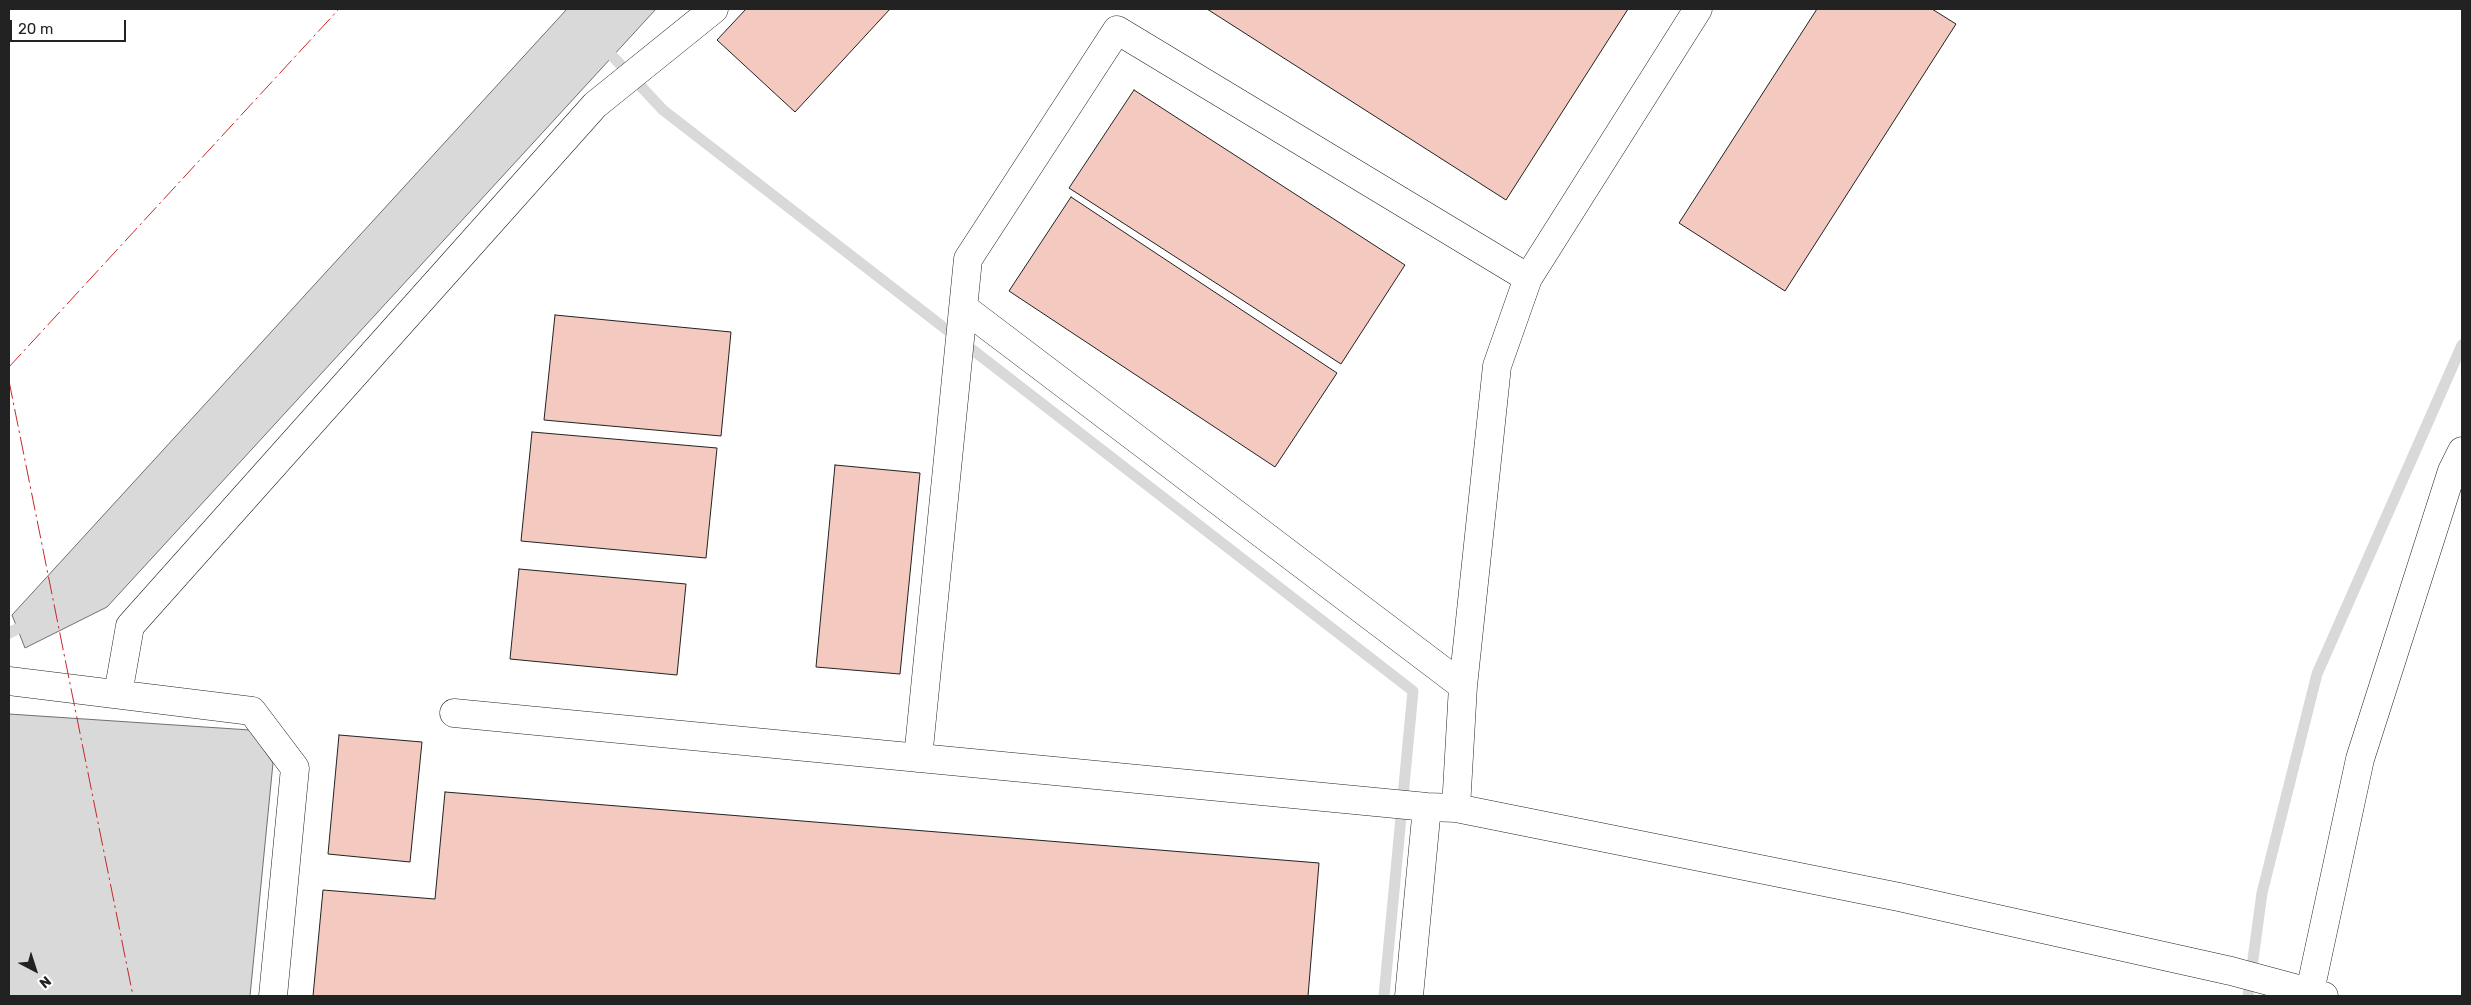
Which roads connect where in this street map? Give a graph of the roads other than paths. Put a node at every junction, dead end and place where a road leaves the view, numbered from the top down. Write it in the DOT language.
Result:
graph roads {
  1 [pos="714,9"];
  2 [pos="1698,9"];
  3 [pos="1528,278"];
  4 [pos="964,308"];
  5 [pos="2462,451"];
  6 [pos="9,680"];
  7 [pos="1463,686"];
  8 [pos="118,694"];
  9 [pos="454,713"];
  10 [pos="918,758"];
  11 [pos="1427,807"];
  12 [pos="1456,808"];
  13 [pos="2314,994"];
  14 [pos="273,996"];
  15 [pos="1409,996"];
  1 -- 8 [label="street"];
  2 -- 3 [label="street"];
  3 -- 4 [label="street"];
  3 -- 7 [label="street"];
  4 -- 7 [label="street"];
  4 -- 10 [label="street"];
  5 -- 13 [label="street"];
  6 -- 8 [label="street"];
  7 -- 12 [label="street"];
  8 -- 14 [label="street"];
  9 -- 10 [label="street"];
  10 -- 11 [label="street"];
  11 -- 12 [label="street"];
  11 -- 15 [label="street"];
  12 -- 13 [label="street"];
}
